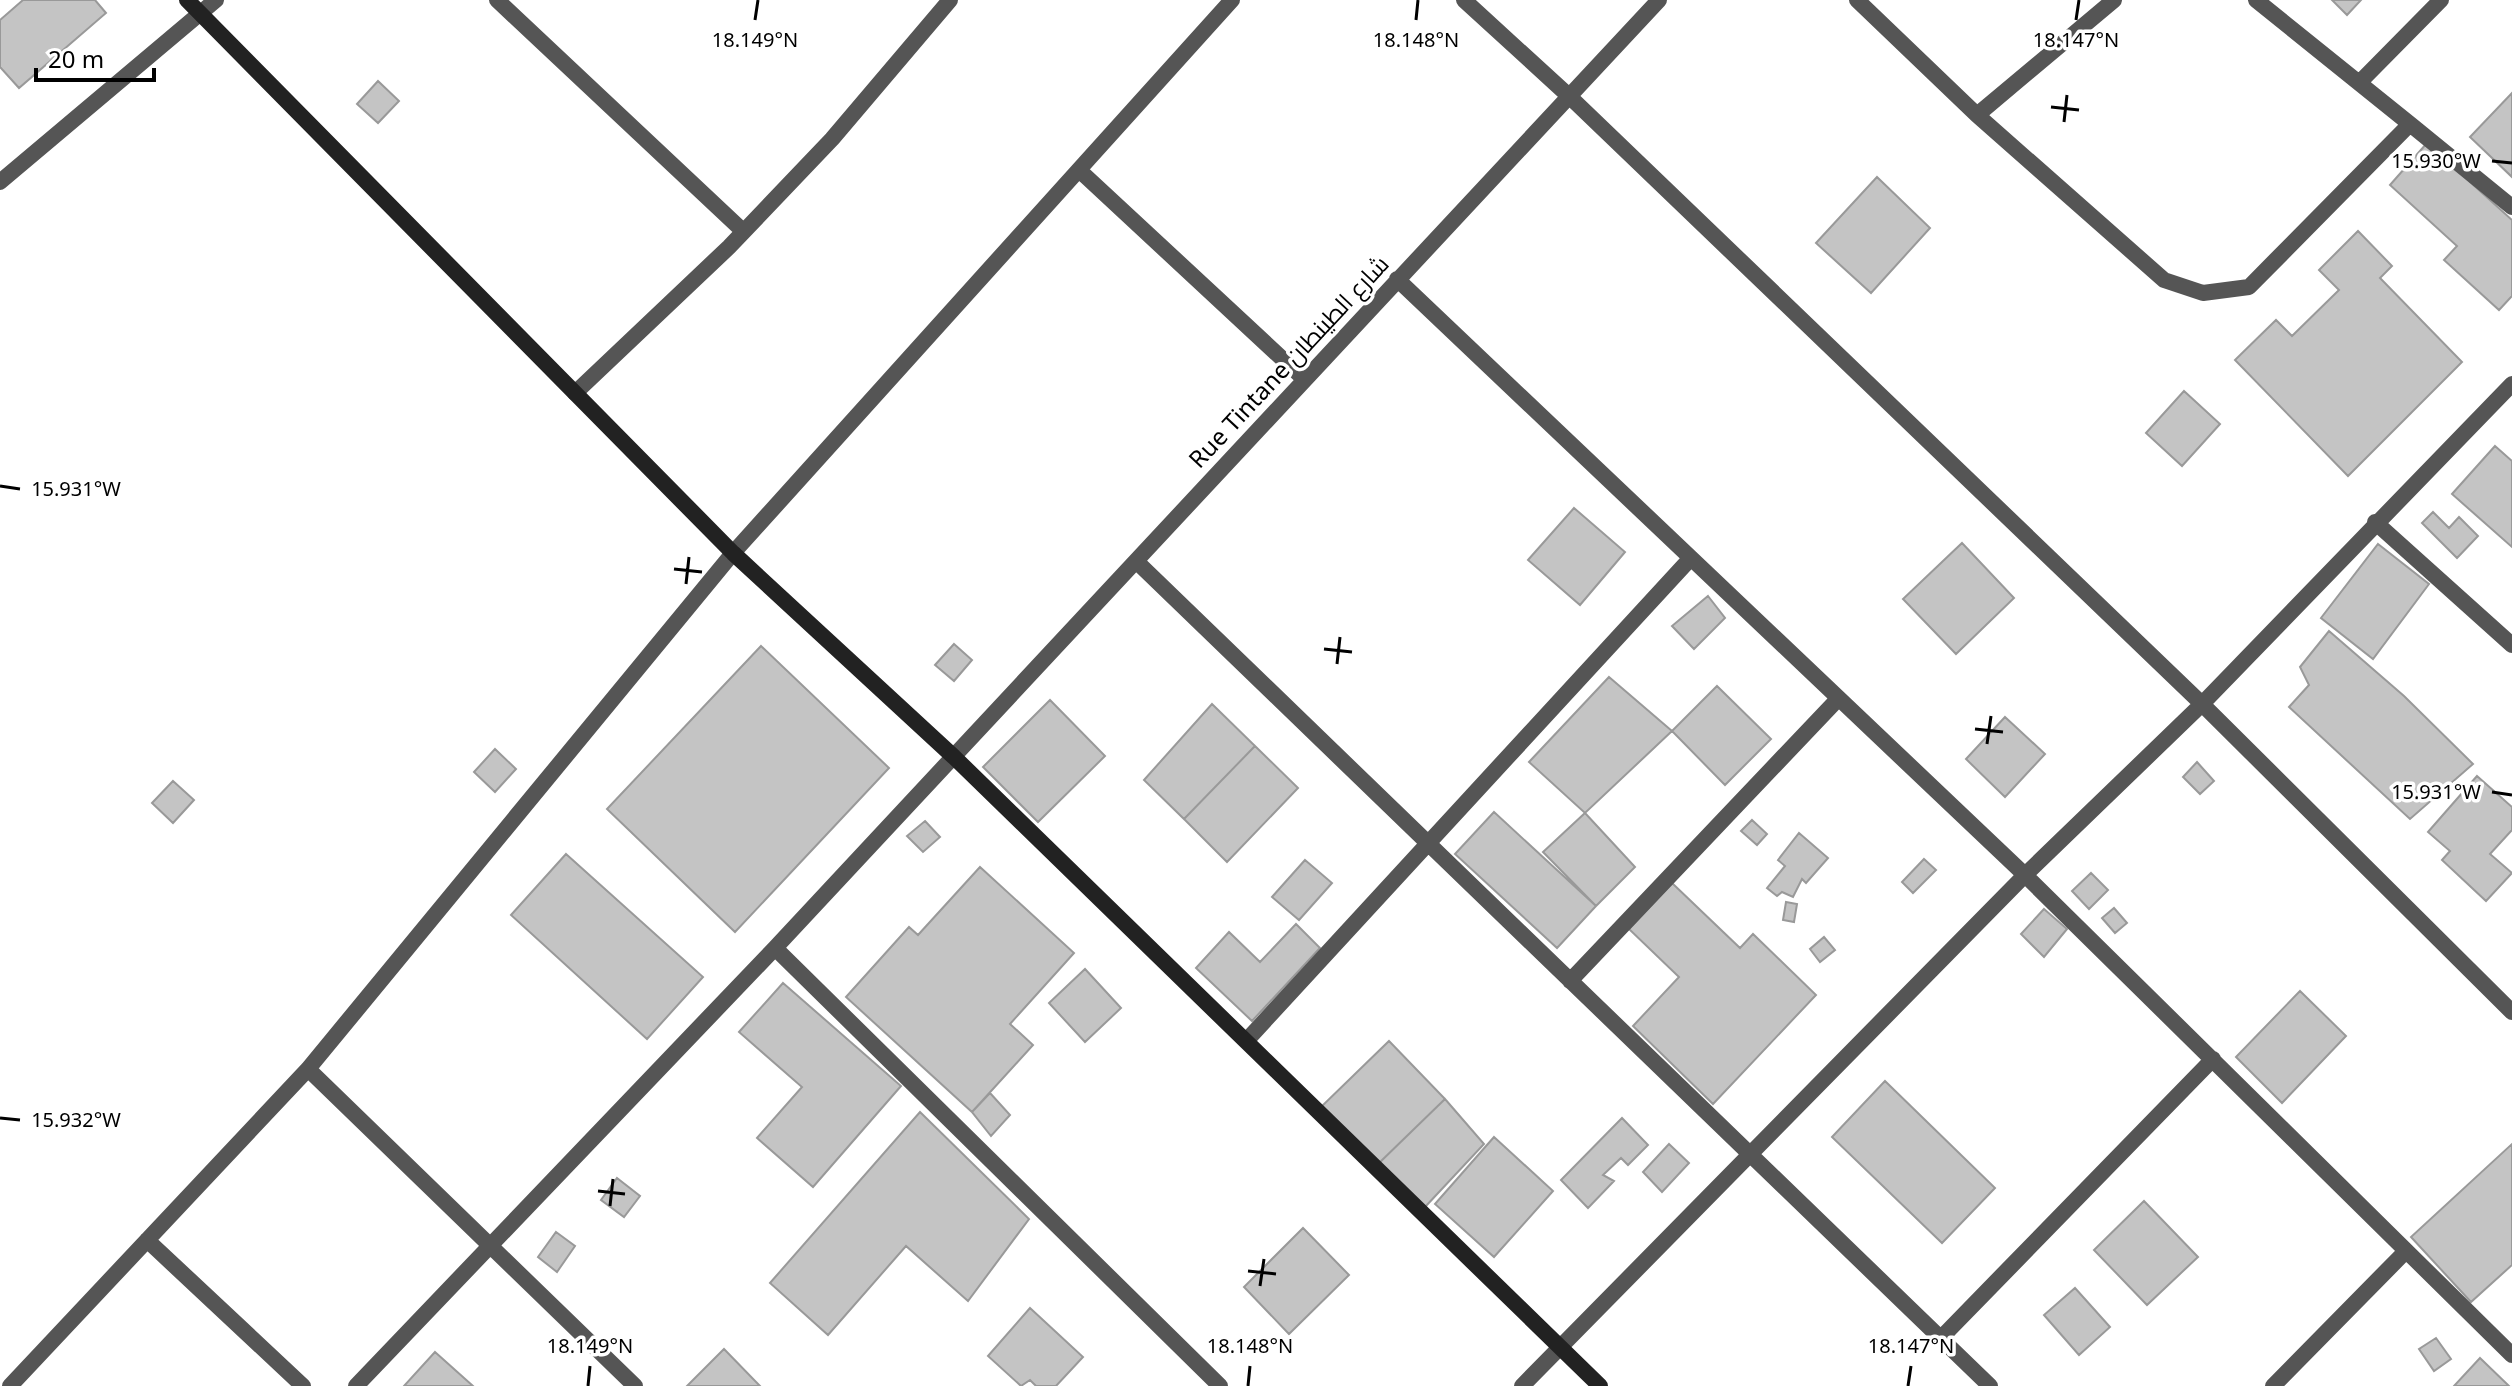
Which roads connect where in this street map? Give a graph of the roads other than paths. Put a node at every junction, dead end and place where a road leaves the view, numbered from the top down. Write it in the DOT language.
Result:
graph roads {
  1 [pos="187,0"];
  2 [pos="216,0"];
  3 [pos="497,0"];
  4 [pos="950,0"];
  5 [pos="1232,0"];
  6 [pos="1464,0"];
  7 [pos="1659,0"];
  8 [pos="1857,0"];
  9 [pos="2114,0"];
  10 [pos="2256,0"];
  11 [pos="2441,0"];
  12 [pos="200,13"];
  13 [pos="2359,83"];
  14 [pos="1570,97"];
  15 [pos="1977,115"];
  16 [pos="2410,124"];
  17 [pos="1079,170"];
  18 [pos="3,173"];
  19 [pos="2512,207"];
  20 [pos="743,231"];
  21 [pos="1397,279"];
  22 [pos="1303,378"];
  23 [pos="2512,384"];
  24 [pos="575,393"];
  25 [pos="2375,522"];
  26 [pos="733,553"];
  27 [pos="1690,559"];
  28 [pos="1137,562"];
  29 [pos="2512,645"];
  30 [pos="1837,700"];
  31 [pos="2202,704"];
  32 [pos="954,757"];
  33 [pos="1427,841"];
  34 [pos="2025,875"];
  35 [pos="775,948"];
  36 [pos="1570,981"];
  37 [pos="2512,1012"];
  38 [pos="1247,1040"];
  39 [pos="2213,1059"];
  40 [pos="308,1069"];
  41 [pos="1750,1155"];
  42 [pos="147,1240"];
  43 [pos="492,1247"];
  44 [pos="2406,1251"];
  45 [pos="1941,1338"];
  46 [pos="1560,1348"];
  47 [pos="2512,1355"];
  48 [pos="10,1386"];
  49 [pos="303,1386"];
  50 [pos="356,1386"];
  51 [pos="635,1386"];
  52 [pos="1220,1386"];
  53 [pos="1522,1386"];
  54 [pos="1600,1386"];
  55 [pos="1990,1386"];
  56 [pos="2273,1386"];
  1 -- 12 [label="street"];
  2 -- 12 [label="street"];
  3 -- 20 [label="street"];
  4 -- 20 [label="street"];
  5 -- 17 [label="street"];
  6 -- 14 [label="street"];
  7 -- 14 [label="street, Rue Tintane شارع الطينطان"];
  8 -- 15 [label="street"];
  9 -- 15 [label="street"];
  10 -- 13 [label="street"];
  11 -- 13 [label="street"];
  12 -- 18 [label="street"];
  12 -- 24 [label="street"];
  13 -- 16 [label="street"];
  14 -- 21 [label="street, Rue Tintane شارع الطينطان"];
  14 -- 31 [label="street"];
  15 -- 16 [label="street"];
  16 -- 19 [label="street"];
  17 -- 22 [label="street"];
  17 -- 26 [label="street"];
  20 -- 24 [label="street"];
  21 -- 22 [label="street, Rue Tintane شارع الطينطان"];
  21 -- 27 [label="street"];
  22 -- 28 [label="street, Rue Tintane شارع الطينطان"];
  23 -- 25 [label="street"];
  24 -- 26 [label="street"];
  25 -- 29 [label="street"];
  25 -- 31 [label="street"];
  26 -- 32 [label="street"];
  26 -- 40 [label="street"];
  27 -- 30 [label="street"];
  27 -- 33 [label="street"];
  28 -- 32 [label="street, Rue Tintane شارع الطينطان"];
  28 -- 33 [label="street"];
  30 -- 34 [label="street"];
  30 -- 36 [label="street"];
  31 -- 34 [label="street"];
  31 -- 37 [label="street"];
  32 -- 35 [label="street, Rue Tintane شارع الطينطان"];
  32 -- 38 [label="street"];
  33 -- 36 [label="street"];
  33 -- 38 [label="street"];
  34 -- 39 [label="street"];
  34 -- 41 [label="street"];
  35 -- 43 [label="street, Rue Tintane شارع الطينطان"];
  35 -- 52 [label="street"];
  36 -- 41 [label="street"];
  38 -- 46 [label="street"];
  39 -- 44 [label="street"];
  39 -- 45 [label="street"];
  40 -- 42 [label="street"];
  40 -- 43 [label="street"];
  41 -- 45 [label="street"];
  41 -- 46 [label="street"];
  42 -- 48 [label="street"];
  42 -- 49 [label="street"];
  43 -- 50 [label="street, Rue Tintane شارع الطينطان"];
  43 -- 51 [label="street"];
  44 -- 47 [label="street"];
  44 -- 56 [label="street"];
  45 -- 55 [label="street"];
  46 -- 53 [label="street"];
  46 -- 54 [label="street"];
}
